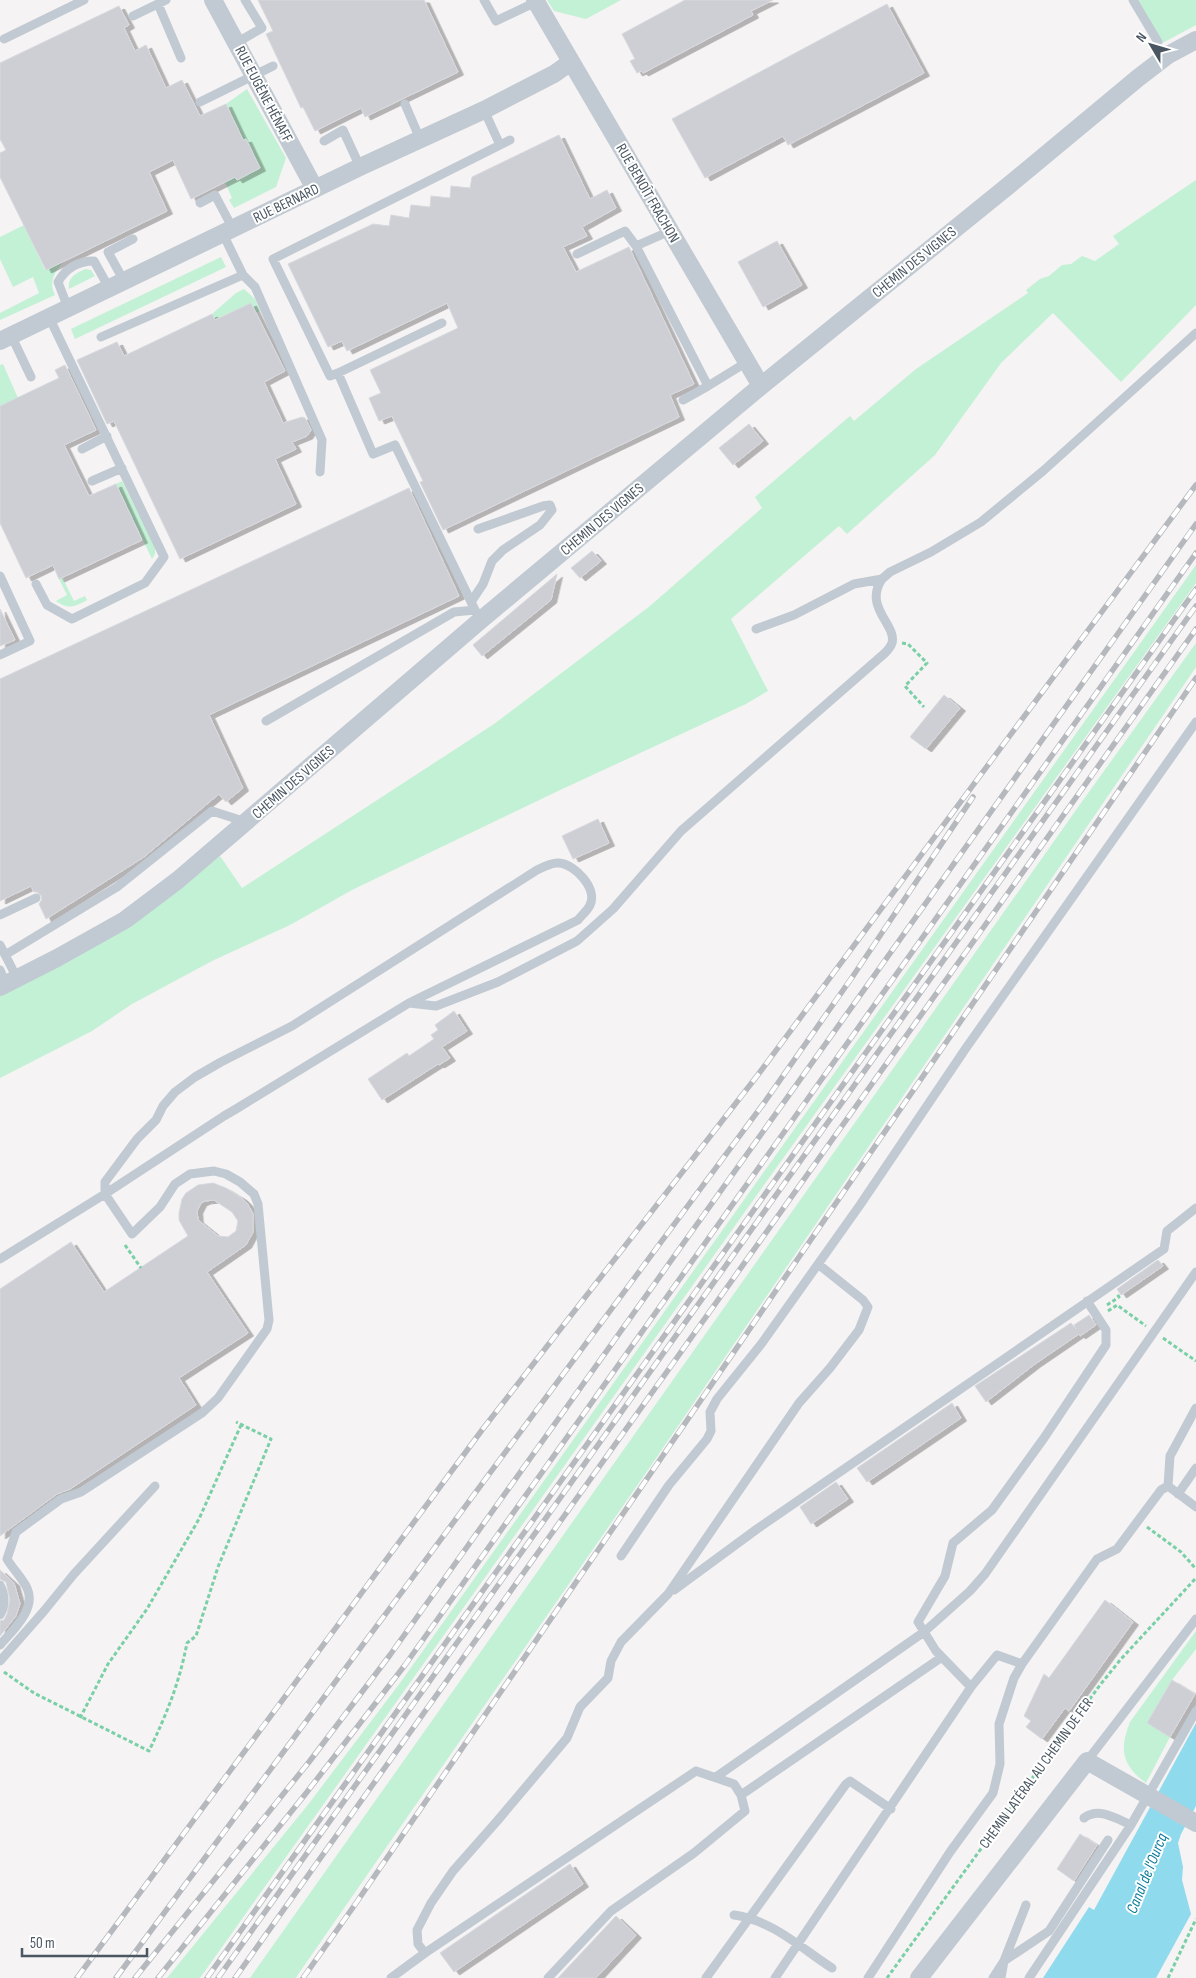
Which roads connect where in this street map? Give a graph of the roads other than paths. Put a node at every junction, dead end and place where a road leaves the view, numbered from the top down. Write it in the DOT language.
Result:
graph roads {
  1 [pos="84,0"];
  2 [pos="213,0"];
  3 [pos="245,0"];
  4 [pos="484,0"];
  5 [pos="1132,0"];
  6 [pos="535,1"];
  7 [pos="162,2"];
  8 [pos="133,16"];
  9 [pos="4,40"];
  10 [pos="1196,40"];
  11 [pos="1158,42"];
  12 [pos="236,44"];
  13 [pos="181,58"];
  14 [pos="571,62"];
  15 [pos="273,66"];
  16 [pos="254,75"];
  17 [pos="200,102"];
  18 [pos="404,104"];
  19 [pos="484,110"];
  20 [pos="420,139"];
  21 [pos="510,140"];
  22 [pos="324,141"];
  23 [pos="500,144"];
  24 [pos="360,167"];
  25 [pos="315,189"];
  26 [pos="200,203"];
  27 [pos="228,231"];
  28 [pos="670,231"];
  29 [pos="133,239"];
  30 [pos="636,246"];
  31 [pos="577,254"];
  32 [pos="243,275"];
  33 [pos="117,285"];
  34 [pos="68,308"];
  35 [pos="49,317"];
  36 [pos="442,323"];
  37 [pos="1196,333"];
  38 [pos="101,337"];
  39 [pos="5,338"];
  40 [pos="748,362"];
  41 [pos="338,373"];
  42 [pos="31,377"];
  43 [pos="708,386"];
  44 [pos="761,386"];
  45 [pos="683,400"];
  46 [pos="106,436"];
  47 [pos="82,449"];
  48 [pos="122,468"];
  49 [pos="320,472"];
  50 [pos="92,482"];
  51 [pos="478,529"];
  52 [pos="0,576"];
  53 [pos="882,579"];
  54 [pos="36,584"];
  55 [pos="476,610"];
  56 [pos="756,629"];
  57 [pos="0,655"];
  58 [pos="266,721"];
  59 [pos="1196,722"];
  60 [pos="246,822"];
  61 [pos="36,898"];
  62 [pos="0,915"];
  63 [pos="0,945"];
  64 [pos="5,954"];
  65 [pos="6,980"];
  66 [pos="409,1003"];
  67 [pos="105,1194"];
  68 [pos="1196,1208"];
  69 [pos="0,1259"];
  70 [pos="818,1264"];
  71 [pos="1196,1272"];
  72 [pos="1087,1301"];
  73 [pos="1196,1408"];
  74 [pos="1196,1468"];
  75 [pos="155,1486"];
  76 [pos="1168,1486"];
  77 [pos="1178,1494"];
  78 [pos="1196,1507"];
  79 [pos="621,1556"];
  80 [pos="0,1585"];
  81 [pos="668,1594"];
  82 [pos="0,1615"];
  83 [pos="1196,1619"];
  84 [pos="924,1632"];
  85 [pos="0,1645"];
  86 [pos="942,1657"];
  87 [pos="0,1661"];
  88 [pos="1022,1664"];
  89 [pos="972,1687"];
  90 [pos="1196,1711"];
  91 [pos="1087,1761"];
  92 [pos="716,1777"];
  93 [pos="742,1795"];
  94 [pos="891,1809"];
  95 [pos="1084,1818"];
  96 [pos="1196,1823"];
  97 [pos="1132,1824"];
  98 [pos="1108,1840"];
  99 [pos="1026,1905"];
  100 [pos="734,1915"];
  101 [pos="750,1917"];
  102 [pos="799,1944"];
  103 [pos="424,1953"];
  104 [pos="1004,1961"];
  105 [pos="832,1968"];
  106 [pos="391,1978"];
  107 [pos="548,1978"];
  108 [pos="706,1978"];
  109 [pos="775,1978"];
  110 [pos="868,1978"];
  111 [pos="919,1978"];
  112 [pos="993,1978"];
  113 [pos="1001,1978"];
  114 [pos="1029,1978"];
  1 -- 9 [label="lane"];
  2 -- 12 [label="street, RUE EUGÈNE HÉNAFF"];
  3 -- 12 [label="lane"];
  4 -- 6 [label="lane"];
  5 -- 11 [label="lane"];
  6 -- 14 [label="street, RUE BENOÎT FRACHON"];
  7 -- 8 [label="lane"];
  7 -- 13 [label="lane"];
  10 -- 44 [label="street, CHEMIN DES VIGNES"];
  12 -- 16 [label="street, RUE EUGÈNE HÉNAFF"];
  14 -- 19 [label="street, RUE BERNARD"];
  14 -- 28 [label="street, RUE BENOÎT FRACHON"];
  15 -- 16 [label="lane"];
  16 -- 17 [label="lane"];
  16 -- 25 [label="street, RUE EUGÈNE HÉNAFF"];
  18 -- 20 [label="lane"];
  19 -- 20 [label="street, RUE BERNARD"];
  19 -- 23 [label="lane"];
  20 -- 24 [label="street, RUE BERNARD"];
  21 -- 23 [label="lane"];
  22 -- 24 [label="lane"];
  23 -- 41 [label="lane"];
  24 -- 25 [label="street, RUE BERNARD"];
  25 -- 27 [label="street, RUE BERNARD"];
  26 -- 27 [label="lane"];
  27 -- 32 [label="lane"];
  27 -- 33 [label="street, RUE BERNARD"];
  28 -- 30 [label="lane"];
  28 -- 40 [label="street, RUE BENOÎT FRACHON"];
  29 -- 33 [label="lane"];
  30 -- 31 [label="lane"];
  30 -- 43 [label="lane"];
  32 -- 38 [label="lane"];
  32 -- 49 [label="lane"];
  33 -- 34 [label="street, RUE BERNARD"];
  33 -- 34 [label="lane"];
  34 -- 35 [label="street, RUE BERNARD"];
  35 -- 39 [label="street, RUE BERNARD"];
  35 -- 46 [label="lane"];
  36 -- 41 [label="lane"];
  37 -- 53 [label="lane"];
  39 -- 42 [label="lane"];
  40 -- 43 [label="lane"];
  40 -- 44 [label="street, RUE BENOÎT FRACHON"];
  41 -- 55 [label="lane"];
  43 -- 45 [label="lane"];
  44 -- 55 [label="street, CHEMIN DES VIGNES"];
  46 -- 47 [label="lane"];
  46 -- 48 [label="lane"];
  48 -- 50 [label="lane"];
  48 -- 54 [label="lane"];
  51 -- 55 [label="lane"];
  52 -- 57 [label="lane"];
  53 -- 56 [label="lane"];
  53 -- 66 [label="lane"];
  55 -- 58 [label="lane"];
  55 -- 60 [label="street, CHEMIN DES VIGNES"];
  59 -- 70 [label="lane"];
  60 -- 64 [label="lane"];
  60 -- 65 [label="street, CHEMIN DES VIGNES"];
  61 -- 62 [label="lane"];
  63 -- 64 [label="lane"];
  64 -- 65 [label="lane"];
  66 -- 67 [label="lane"];
  66 -- 67 [label="lane"];
  67 -- 69 [label="lane"];
  67 -- 85 [label="lane"];
  68 -- 72 [label="lane"];
  70 -- 79 [label="lane"];
  70 -- 81 [label="lane"];
  71 -- 84 [label="lane"];
  72 -- 81 [label="lane"];
  72 -- 84 [label="lane"];
  73 -- 76 [label="lane"];
  74 -- 77 [label="lane"];
  75 -- 87 [label="lane"];
  76 -- 77 [label="lane"];
  76 -- 88 [label="lane"];
  77 -- 78 [label="lane"];
  80 -- 82 [label="lane"];
  81 -- 103 [label="lane"];
  83 -- 91 [label="lane"];
  84 -- 86 [label="lane"];
  84 -- 92 [label="lane"];
  86 -- 89 [label="lane"];
  86 -- 93 [label="lane"];
  88 -- 89 [label="lane"];
  88 -- 110 [label="lane"];
  89 -- 94 [label="lane"];
  90 -- 97 [label="lane"];
  91 -- 96 [label="street"];
  91 -- 111 [label="street, CHEMIN LATÉRAL AU CHEMIN DE FER"];
  92 -- 93 [label="lane"];
  92 -- 103 [label="lane"];
  93 -- 107 [label="lane"];
  94 -- 101 [label="lane"];
  94 -- 102 [label="lane"];
  95 -- 97 [label="lane"];
  97 -- 114 [label="lane"];
  98 -- 104 [label="lane"];
  99 -- 104 [label="lane"];
  100 -- 101 [label="lane"];
  101 -- 102 [label="lane"];
  101 -- 108 [label="lane"];
  102 -- 105 [label="lane"];
  102 -- 109 [label="lane"];
  103 -- 106 [label="lane"];
  104 -- 112 [label="lane"];
  104 -- 113 [label="lane"];
}
